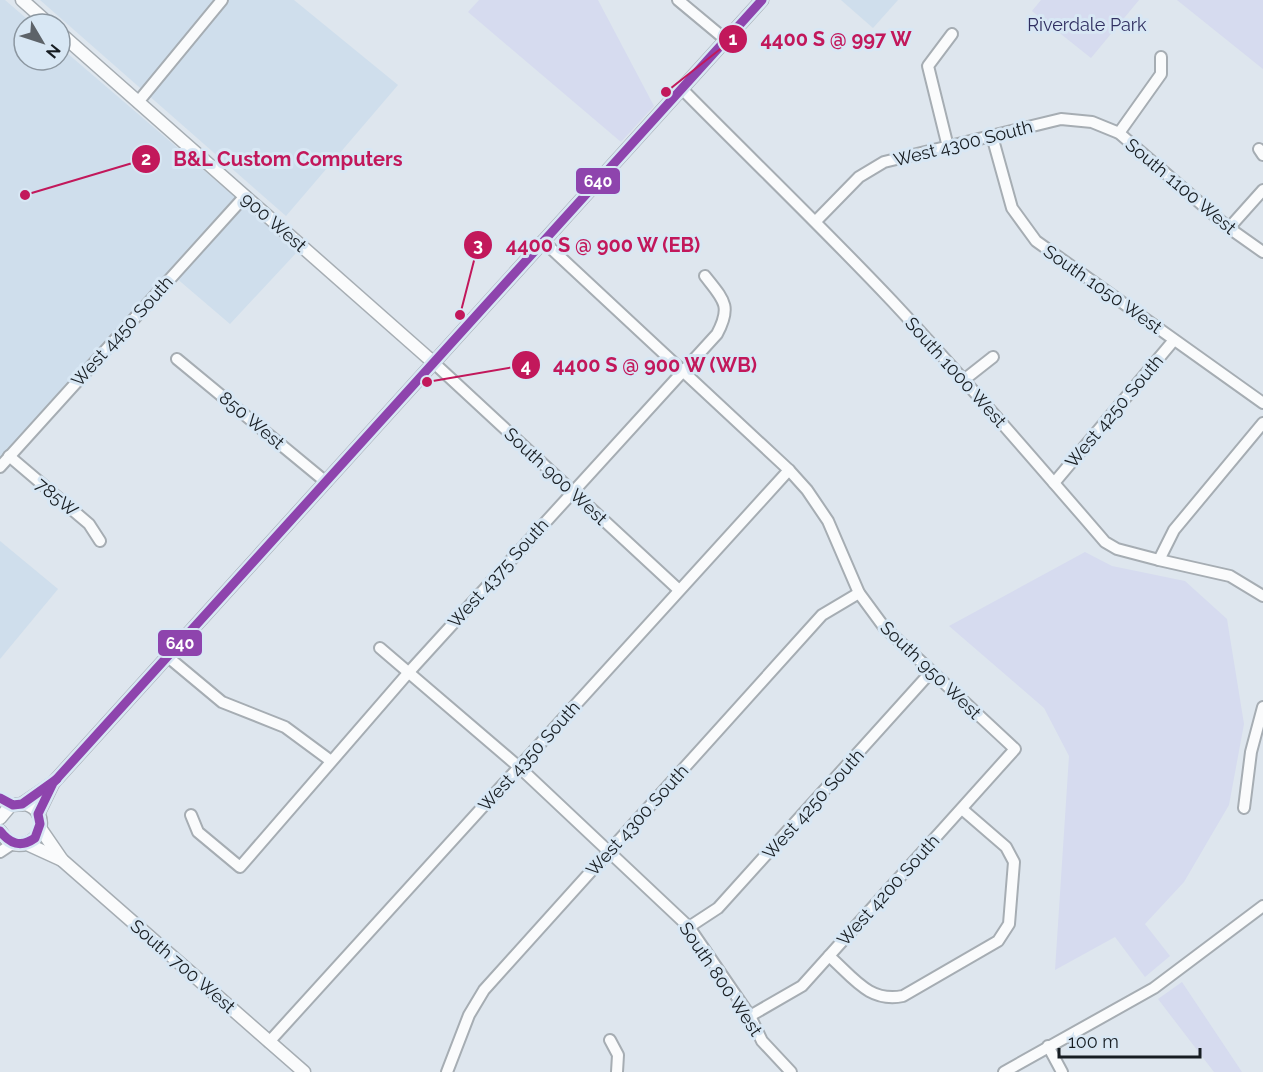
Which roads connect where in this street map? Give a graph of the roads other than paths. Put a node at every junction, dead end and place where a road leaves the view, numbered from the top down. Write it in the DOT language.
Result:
graph roads {
  1 [pos="22,0"];
  2 [pos="222,0"];
  3 [pos="678,0"];
  4 [pos="762,0"];
  5 [pos="36,12"];
  6 [pos="952,34"];
  7 [pos="726,40"];
  8 [pos="72,44"];
  9 [pos="1161,57"];
  10 [pos="681,88"];
  11 [pos="138,102"];
  12 [pos="1061,119"];
  13 [pos="1119,133"];
  14 [pos="992,136"];
  15 [pos="948,147"];
  16 [pos="1263,190"];
  17 [pos="245,196"];
  18 [pos="816,221"];
  19 [pos="1229,228"];
  20 [pos="543,242"];
  21 [pos="1263,252"];
  22 [pos="705,276"];
  23 [pos="1174,340"];
  24 [pos="993,357"];
  25 [pos="177,358"];
  26 [pos="434,363"];
  27 [pos="683,371"];
  28 [pos="965,380"];
  29 [pos="1263,403"];
  30 [pos="1263,423"];
  31 [pos="9,456"];
  32 [pos="0,467"];
  33 [pos="789,470"];
  34 [pos="326,482"];
  35 [pos="1054,483"];
  36 [pos="573,491"];
  37 [pos="100,541"];
  38 [pos="1159,561"];
  39 [pos="679,590"];
  40 [pos="859,593"];
  41 [pos="1263,596"];
  42 [pos="380,648"];
  43 [pos="168,657"];
  44 [pos="409,672"];
  45 [pos="930,673"];
  46 [pos="1263,707"];
  47 [pos="1015,749"];
  48 [pos="331,762"];
  49 [pos="519,767"];
  50 [pos="53,783"];
  51 [pos="0,798"];
  52 [pos="17,804"];
  53 [pos="1244,808"];
  54 [pos="962,809"];
  55 [pos="38,814"];
  56 [pos="191,815"];
  57 [pos="0,818"];
  58 [pos="40,828"];
  59 [pos="0,831"];
  60 [pos="12,844"];
  61 [pos="27,844"];
  62 [pos="609,851"];
  63 [pos="0,852"];
  64 [pos="62,860"];
  65 [pos="1263,906"];
  66 [pos="689,927"];
  67 [pos="829,956"];
  68 [pos="750,1017"];
  69 [pos="610,1040"];
  70 [pos="269,1042"];
  71 [pos="1048,1046"];
  72 [pos="304,1072"];
  73 [pos="447,1072"];
  74 [pos="616,1072"];
  75 [pos="791,1072"];
  76 [pos="1004,1072"];
  77 [pos="1062,1072"];
  1 -- 5 [label="street"];
  2 -- 11 [label="street"];
  3 -- 7 [label="street"];
  4 -- 7 [label="street"];
  6 -- 15 [label="street"];
  7 -- 10 [label="street"];
  8 -- 11 [label="street, 900 West"];
  9 -- 13 [label="street"];
  10 -- 18 [label="street, South 1000 West"];
  10 -- 20 [label="street"];
  11 -- 17 [label="street, 900 West"];
  12 -- 13 [label="street, South 1100 West"];
  12 -- 14 [label="street, West 4300 South"];
  13 -- 19 [label="street, South 1100 West"];
  14 -- 15 [label="street, West 4300 South"];
  14 -- 23 [label="street, South 1050 West"];
  15 -- 18 [label="street, West 4300 South"];
  16 -- 19 [label="street"];
  17 -- 26 [label="street, 900 West"];
  17 -- 31 [label="street, West 4450 South"];
  18 -- 28 [label="street, South 1000 West"];
  19 -- 21 [label="street, South 1100 West"];
  20 -- 26 [label="street"];
  20 -- 27 [label="street, South 950 West"];
  22 -- 27 [label="street, West 4375 South"];
  23 -- 29 [label="street, South 1050 West"];
  23 -- 35 [label="street, West 4250 South"];
  24 -- 28 [label="street"];
  25 -- 34 [label="street, 850 West"];
  26 -- 34 [label="street"];
  26 -- 36 [label="street, South 900 West"];
  27 -- 33 [label="street, South 950 West"];
  27 -- 36 [label="street, West 4375 South"];
  28 -- 35 [label="street, South 1000 West"];
  30 -- 38 [label="street"];
  31 -- 32 [label="street, West 4450 South"];
  31 -- 37 [label="street, 785W"];
  33 -- 39 [label="street, West 4350 South"];
  33 -- 40 [label="street, South 950 West"];
  34 -- 43 [label="street"];
  35 -- 38 [label="street, South 1000 West"];
  36 -- 39 [label="street, South 900 West"];
  36 -- 44 [label="street, West 4375 South"];
  38 -- 41 [label="street, South 1000 West"];
  39 -- 49 [label="street, West 4350 South"];
  40 -- 45 [label="street, South 950 West"];
  40 -- 62 [label="street, West 4300 South"];
  42 -- 44 [label="street, South 800 West"];
  43 -- 48 [label="street"];
  43 -- 50 [label="street"];
  44 -- 48 [label="street, West 4375 South"];
  44 -- 49 [label="street, South 800 West"];
  45 -- 47 [label="street, South 950 West"];
  45 -- 66 [label="street, West 4250 South"];
  46 -- 53 [label="street"];
  47 -- 54 [label="street, West 4200 South"];
  48 -- 56 [label="street, West 4375 South"];
  49 -- 62 [label="street, South 800 West"];
  49 -- 70 [label="street, West 4350 South"];
  50 -- 52 [label="street"];
  50 -- 55 [label="street"];
  51 -- 52 [label="street"];
  52 -- 55 [label="street"];
  52 -- 57 [label="street"];
  54 -- 67 [label="street, West 4200 South"];
  54 -- 67 [label="street"];
  55 -- 58 [label="street"];
  58 -- 61 [label="street"];
  58 -- 64 [label="street, South 700 West"];
  59 -- 60 [label="street"];
  60 -- 61 [label="street"];
  60 -- 63 [label="street"];
  61 -- 64 [label="street, South 700 West"];
  62 -- 66 [label="street, South 800 West"];
  62 -- 73 [label="street, West 4300 South"];
  64 -- 70 [label="street, South 700 West"];
  65 -- 71 [label="street"];
  66 -- 68 [label="street, South 800 West"];
  67 -- 68 [label="street, West 4200 South"];
  68 -- 75 [label="street, South 800 West"];
  69 -- 74 [label="street"];
  70 -- 72 [label="street, South 700 West"];
  71 -- 76 [label="street"];
  71 -- 77 [label="street"];
}
